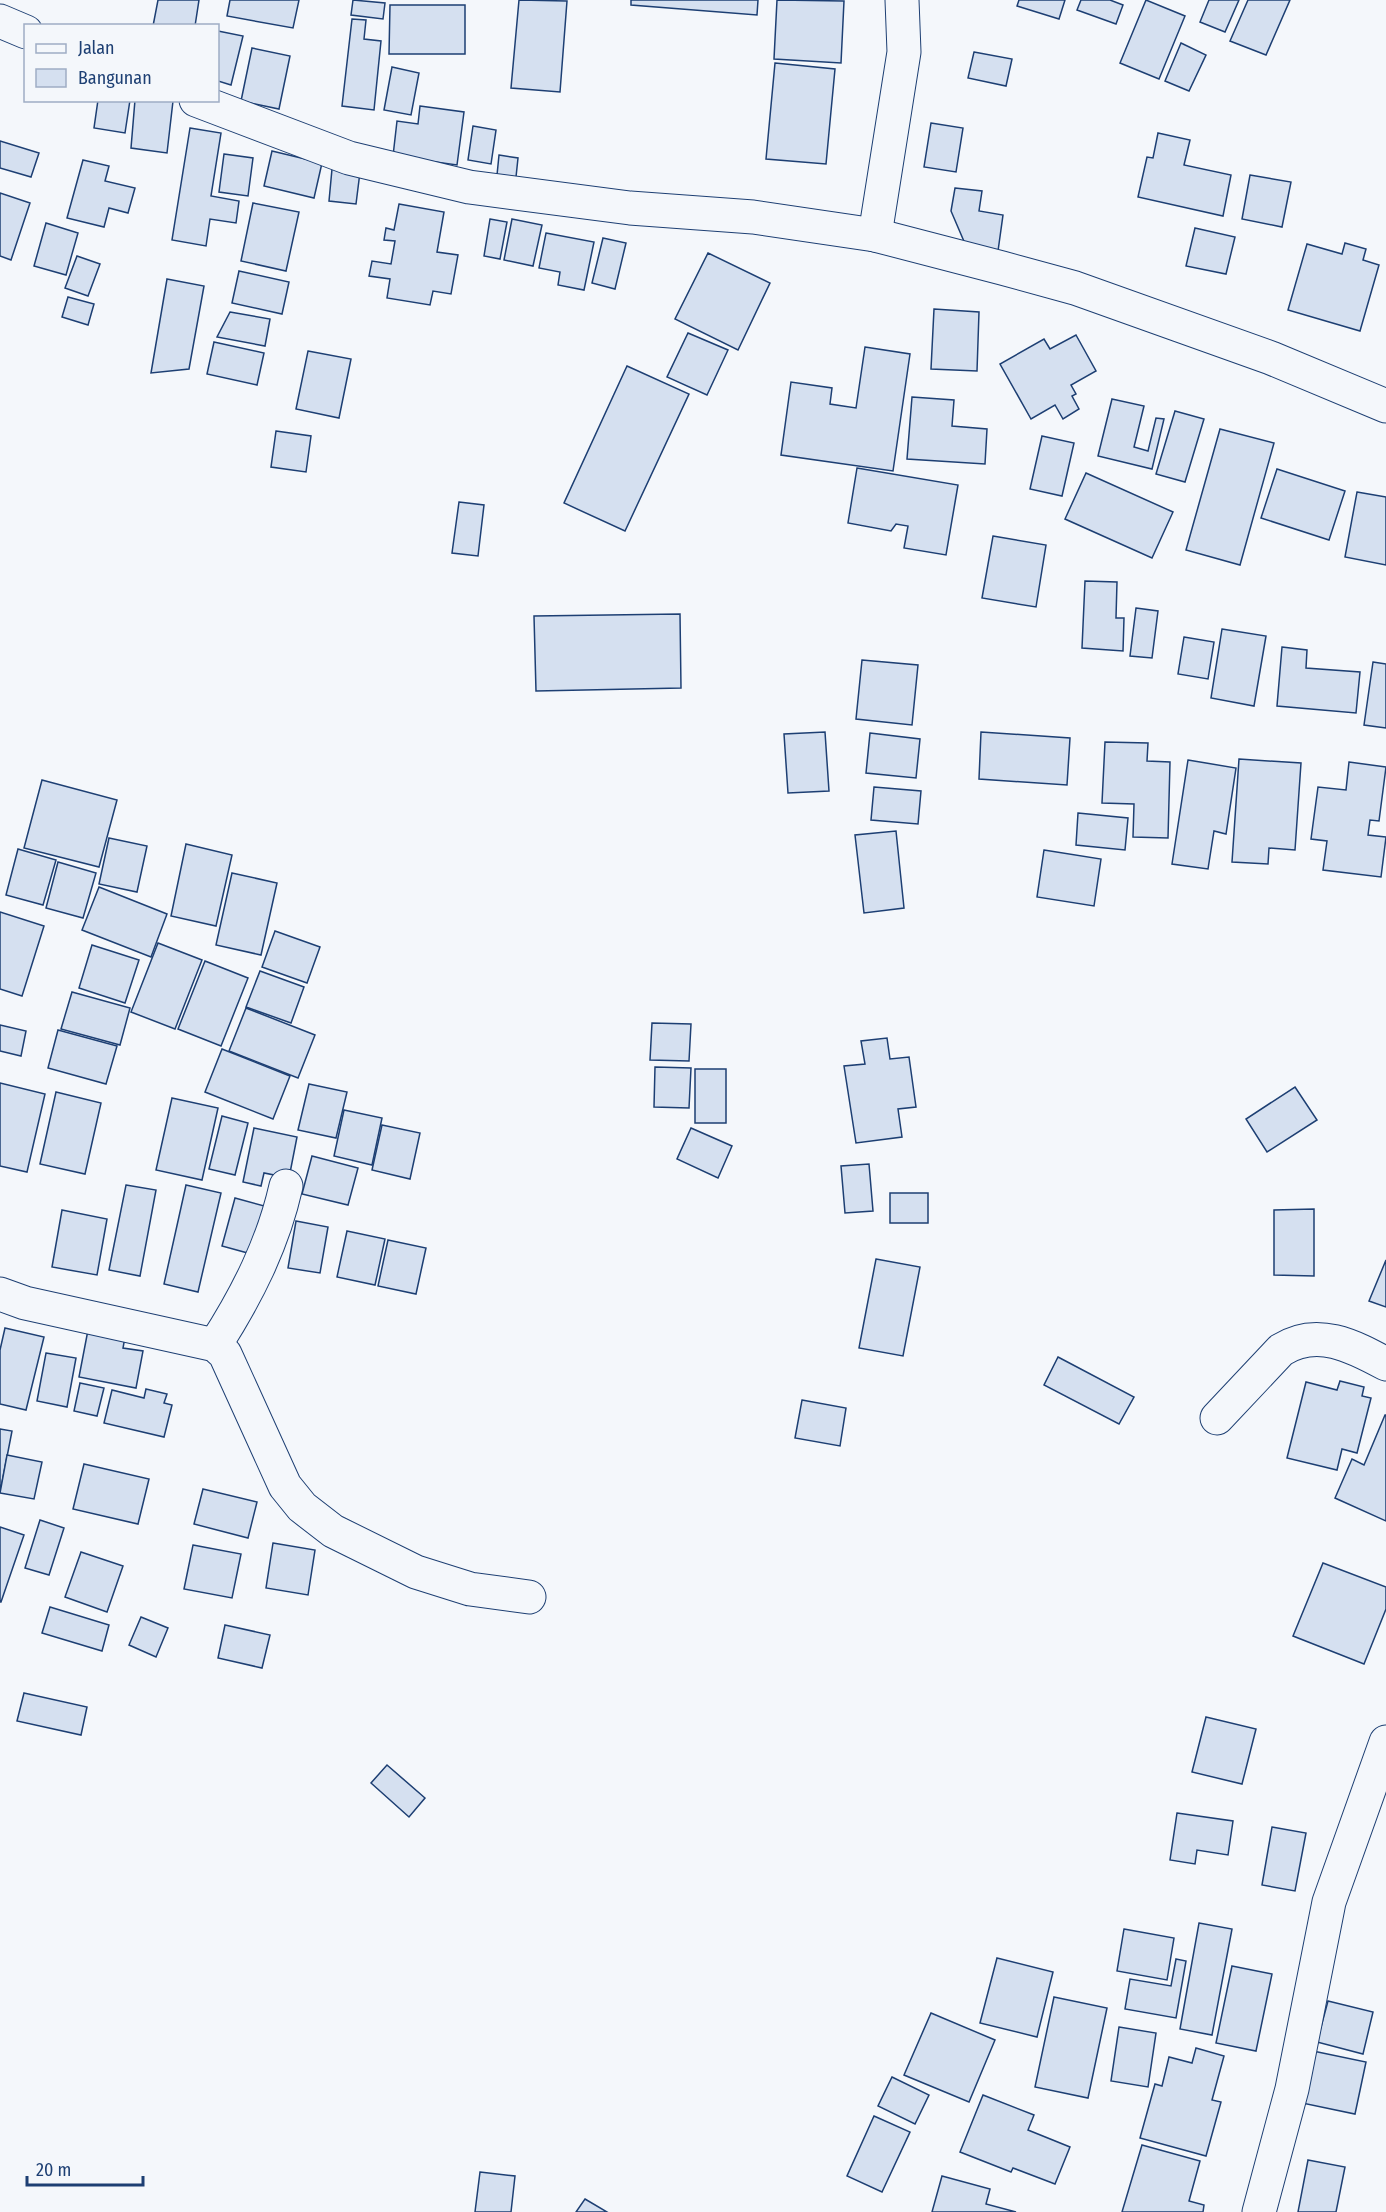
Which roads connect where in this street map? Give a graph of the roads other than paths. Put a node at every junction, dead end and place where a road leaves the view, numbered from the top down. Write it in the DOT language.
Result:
graph roads {
  1 [pos="902,0"];
  2 [pos="0,21"];
  3 [pos="24,31"];
  4 [pos="201,102"];
  5 [pos="875,236"];
  6 [pos="1386,406"];
  7 [pos="286,1186"];
  8 [pos="0,1294"];
  9 [pos="215,1345"];
  10 [pos="1386,1364"];
  11 [pos="1217,1418"];
  12 [pos="529,1597"];
  13 [pos="1386,1742"];
  14 [pos="1259,2212"];
  1 -- 5 [label="street"];
  2 -- 3 [label="street"];
  4 -- 5 [label="street"];
  5 -- 6 [label="street"];
  7 -- 9 [label="street"];
  8 -- 9 [label="street"];
  9 -- 12 [label="street"];
  10 -- 11 [label="street"];
  13 -- 14 [label="street"];
}
